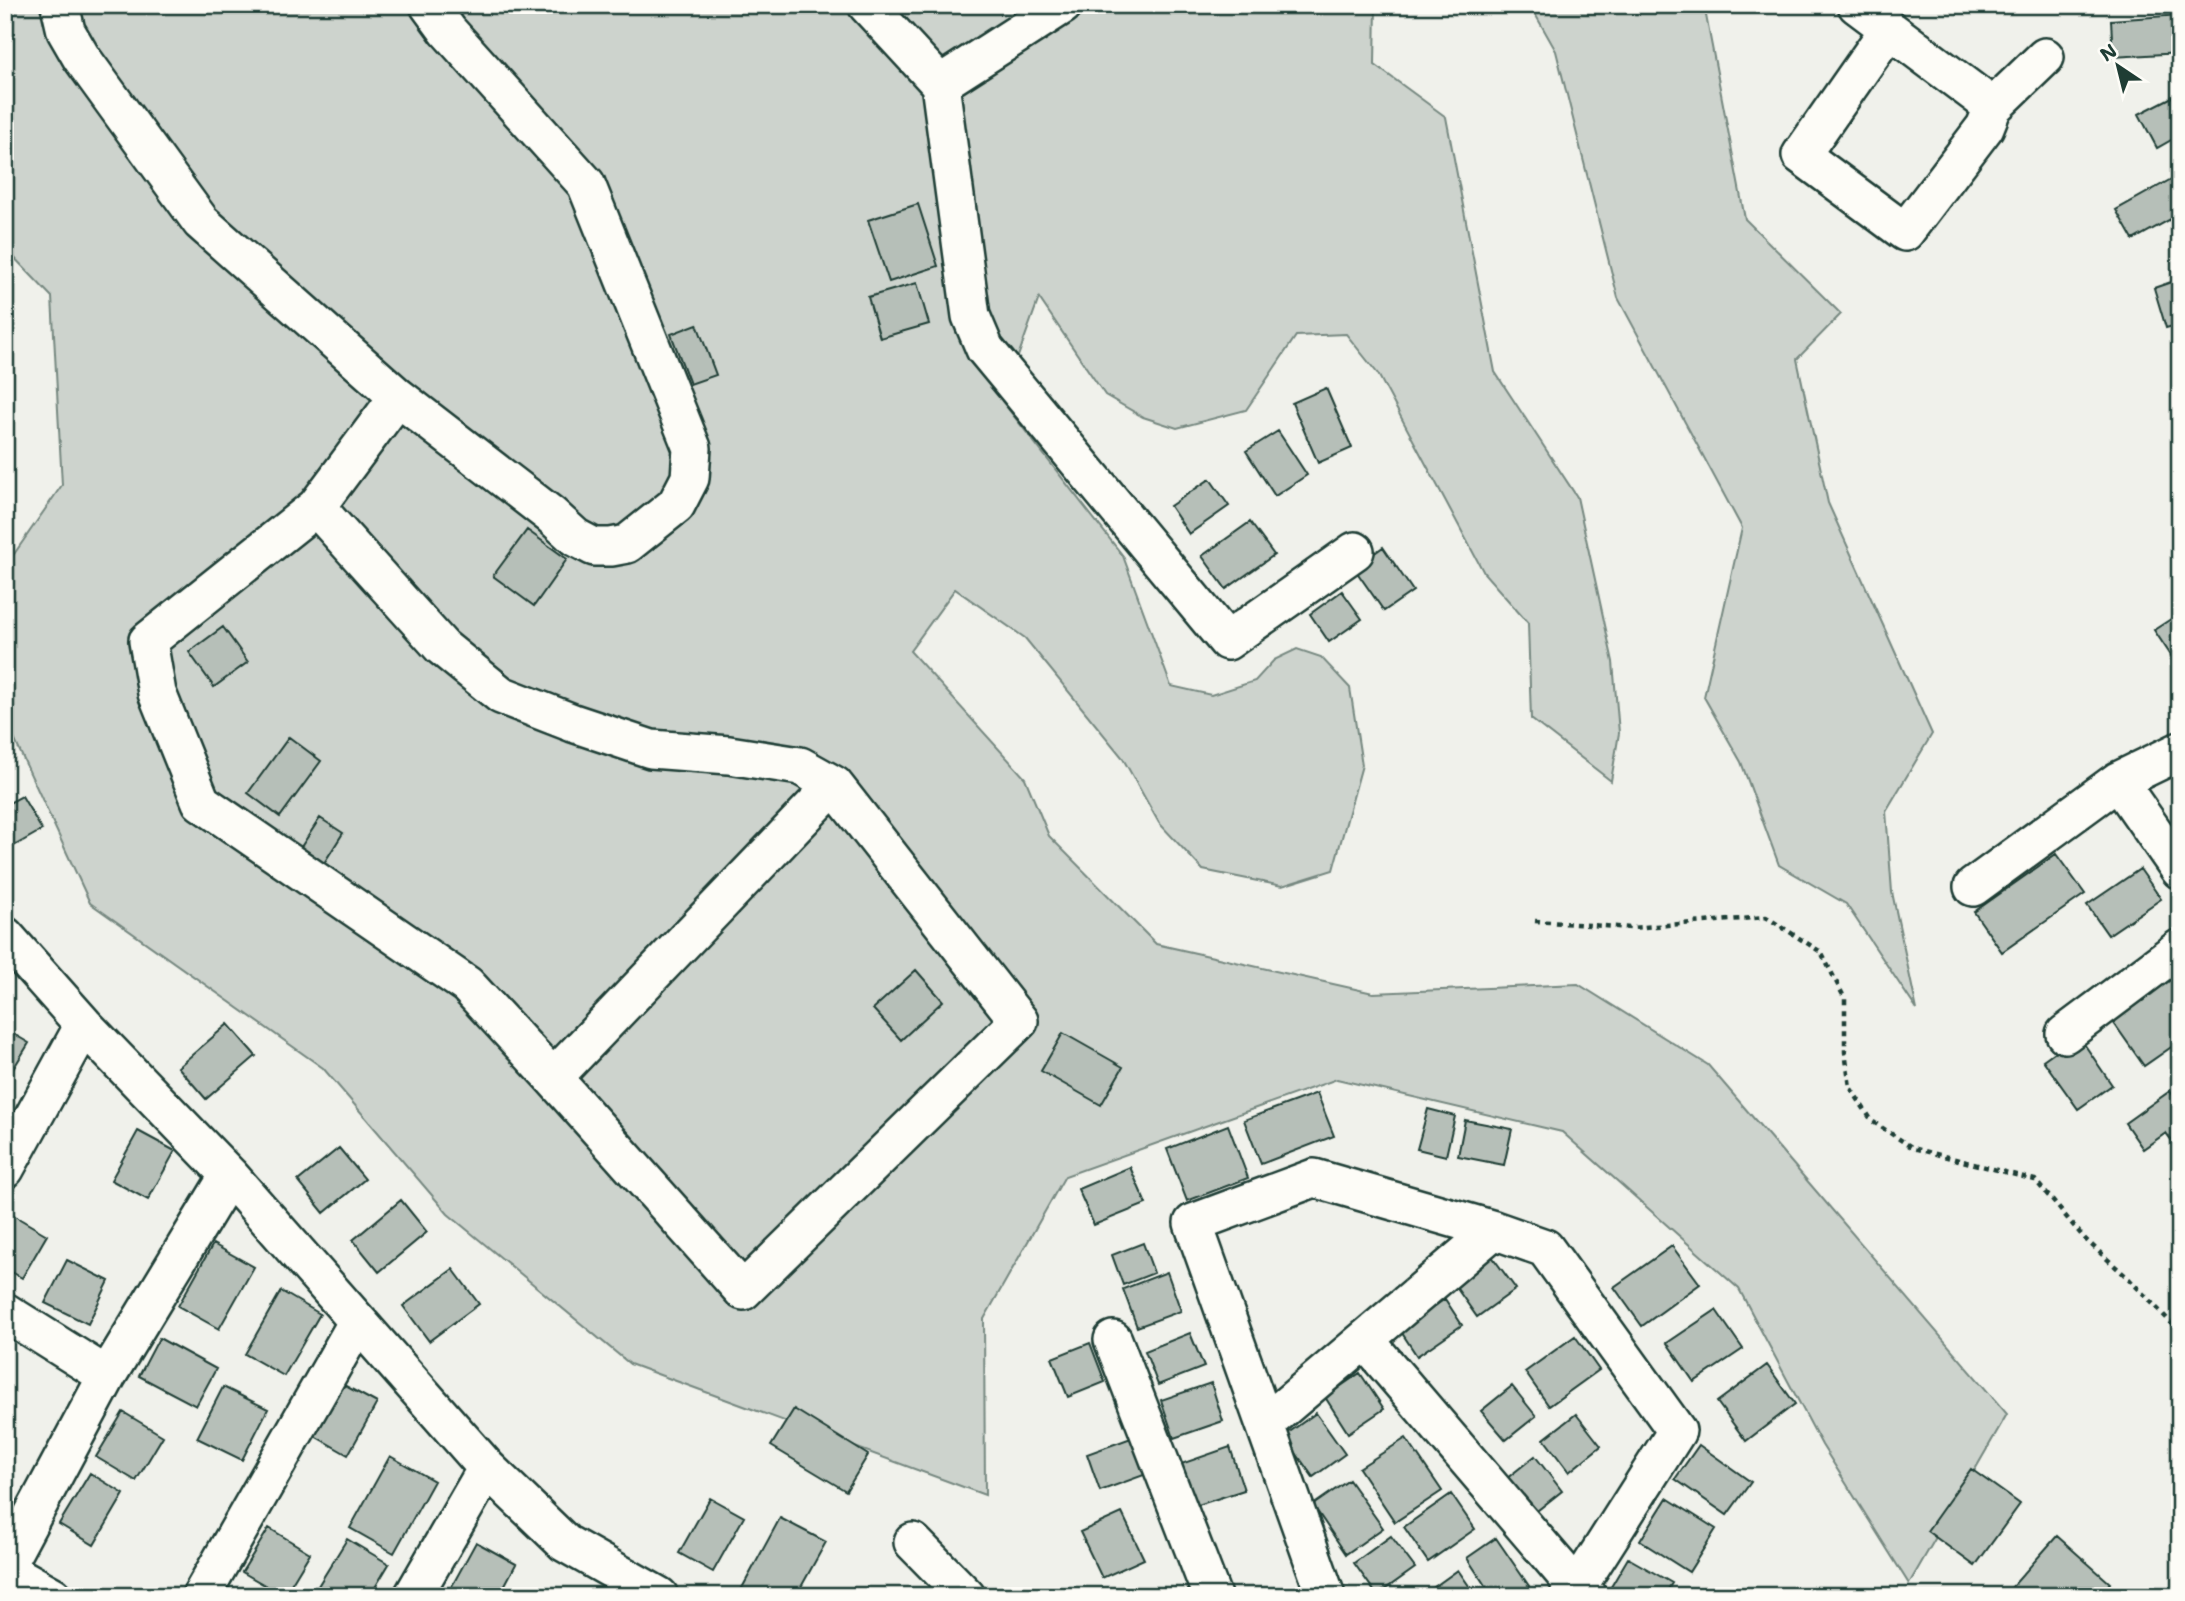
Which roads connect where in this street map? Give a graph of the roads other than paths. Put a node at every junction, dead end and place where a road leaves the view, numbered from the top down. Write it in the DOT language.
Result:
graph roads {
  1 [pos="60,5"];
  2 [pos="429,5"];
  3 [pos="867,5"];
  4 [pos="1063,5"];
  5 [pos="1857,5"];
  6 [pos="1889,29"];
  7 [pos="2045,57"];
  8 [pos="940,84"];
  9 [pos="1993,107"];
  10 [pos="398,397"];
  11 [pos="316,507"];
  12 [pos="1355,551"];
  13 [pos="2180,751"];
  14 [pos="2118,781"];
  15 [pos="835,785"];
  16 [pos="2180,870"];
  17 [pos="1973,887"];
  18 [pos="5,936"];
  19 [pos="2180,948"];
  20 [pos="84,1025"];
  21 [pos="2064,1034"];
  22 [pos="553,1077"];
  23 [pos="5,1169"];
  24 [pos="229,1175"];
  25 [pos="1494,1230"];
  26 [pos="5,1312"];
  27 [pos="357,1323"];
  28 [pos="1113,1340"];
  29 [pos="1365,1340"];
  30 [pos="107,1376"];
  31 [pos="1265,1424"];
  32 [pos="487,1468"];
  33 [pos="913,1542"];
  34 [pos="5,1568"];
  35 [pos="639,1591"];
  36 [pos="1578,1593"];
  37 [pos="53,1596"];
  38 [pos="201,1596"];
  39 [pos="413,1596"];
  40 [pos="966,1596"];
  41 [pos="1212,1596"];
  42 [pos="1326,1596"];
  1 -- 10 [label="street"];
  2 -- 10 [label="street"];
  3 -- 8 [label="street"];
  4 -- 8 [label="street"];
  5 -- 6 [label="street"];
  6 -- 9 [label="street"];
  6 -- 9 [label="street"];
  7 -- 9 [label="street"];
  8 -- 12 [label="street"];
  10 -- 11 [label="street"];
  11 -- 15 [label="street"];
  11 -- 22 [label="street"];
  13 -- 14 [label="street"];
  14 -- 16 [label="street"];
  14 -- 17 [label="street"];
  15 -- 22 [label="street"];
  15 -- 22 [label="street"];
  18 -- 20 [label="street"];
  19 -- 21 [label="street"];
  20 -- 23 [label="street"];
  20 -- 24 [label="street"];
  24 -- 27 [label="street"];
  24 -- 30 [label="street"];
  25 -- 29 [label="street"];
  25 -- 31 [label="street"];
  25 -- 36 [label="street"];
  26 -- 30 [label="street"];
  27 -- 32 [label="street"];
  27 -- 38 [label="street"];
  28 -- 41 [label="street"];
  29 -- 31 [label="street"];
  29 -- 36 [label="street"];
  30 -- 34 [label="street"];
  31 -- 42 [label="street"];
  32 -- 35 [label="street"];
  32 -- 39 [label="street"];
  33 -- 40 [label="street"];
  34 -- 37 [label="street"];
}
